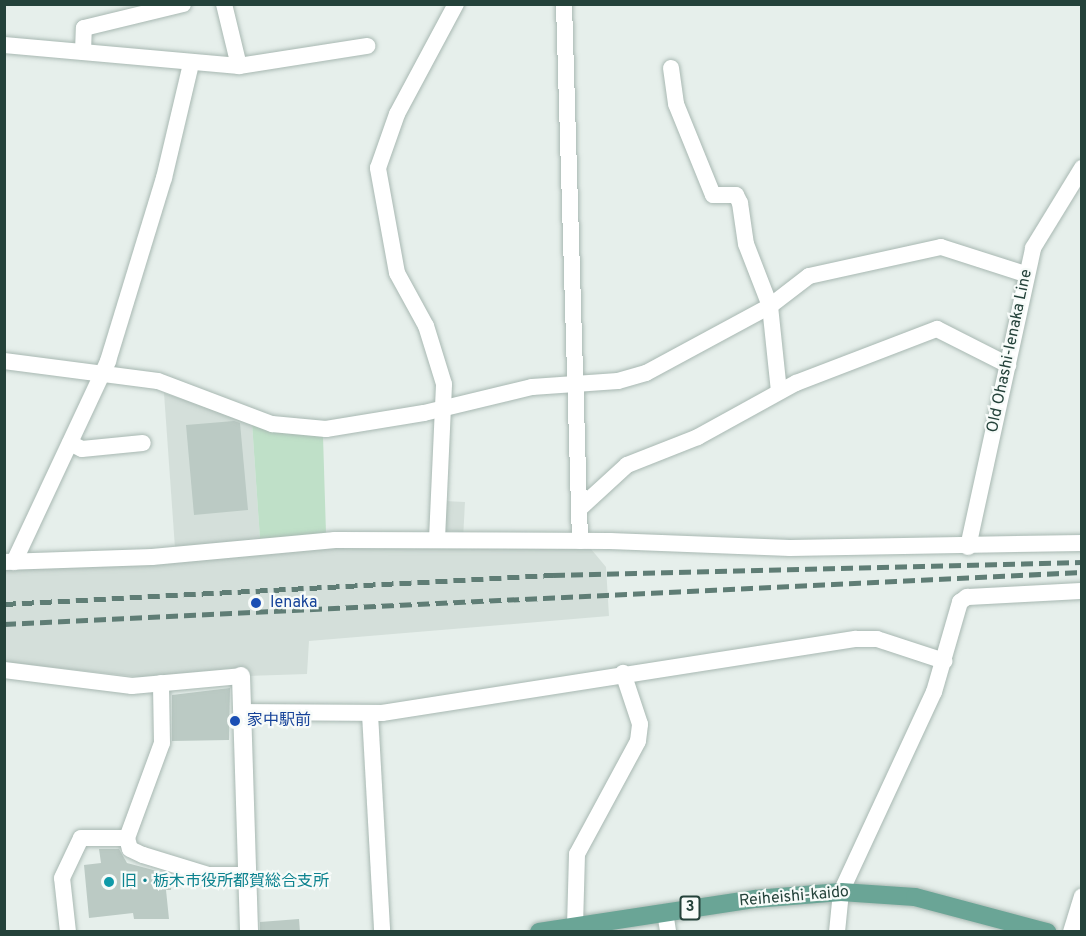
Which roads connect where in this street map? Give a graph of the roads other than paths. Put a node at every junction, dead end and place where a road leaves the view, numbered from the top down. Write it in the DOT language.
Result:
graph roads {
  1 [pos="183,4"];
  2 [pos="224,4"];
  3 [pos="564,4"];
  4 [pos="458,5"];
  5 [pos="4,45"];
  6 [pos="367,46"];
  7 [pos="82,52"];
  8 [pos="191,64"];
  9 [pos="239,66"];
  10 [pos="671,68"];
  11 [pos="1082,168"];
  12 [pos="1025,274"];
  13 [pos="770,306"];
  14 [pos="4,361"];
  15 [pos="1008,365"];
  16 [pos="102,376"];
  17 [pos="575,381"];
  18 [pos="779,391"];
  19 [pos="446,404"];
  20 [pos="70,443"];
  21 [pos="143,443"];
  22 [pos="579,509"];
  23 [pos="437,539"];
  24 [pos="580,541"];
  25 [pos="1082,543"];
  26 [pos="968,547"];
  27 [pos="9,562"];
  28 [pos="1082,591"];
  29 [pos="944,661"];
  30 [pos="4,670"];
  31 [pos="623,673"];
  32 [pos="241,676"];
  33 [pos="162,683"];
  34 [pos="243,712"];
  35 [pos="370,714"];
  36 [pos="127,838"];
  37 [pos="247,875"];
  38 [pos="841,892"];
  39 [pos="1082,897"];
  40 [pos="665,912"];
  41 [pos="575,926"];
  42 [pos="612,926"];
  43 [pos="68,932"];
  44 [pos="249,932"];
  45 [pos="382,932"];
  46 [pos="539,932"];
  47 [pos="668,932"];
  48 [pos="837,932"];
  49 [pos="1047,932"];
  50 [pos="1071,932"];
  1 -- 7 [label="street"];
  2 -- 9 [label="street"];
  3 -- 17 [label="street"];
  4 -- 19 [label="street"];
  5 -- 7 [label="street"];
  6 -- 9 [label="street"];
  7 -- 8 [label="street"];
  8 -- 9 [label="street"];
  8 -- 16 [label="street"];
  10 -- 13 [label="street"];
  11 -- 12 [label="street, Old Ohashi-Ienaka Line"];
  12 -- 13 [label="street"];
  12 -- 15 [label="street, Old Ohashi-Ienaka Line"];
  13 -- 17 [label="street"];
  13 -- 18 [label="street"];
  14 -- 16 [label="street"];
  15 -- 18 [label="street"];
  15 -- 26 [label="street, Old Ohashi-Ienaka Line"];
  16 -- 19 [label="street"];
  16 -- 20 [label="street"];
  17 -- 19 [label="street"];
  17 -- 22 [label="street"];
  18 -- 22 [label="street"];
  19 -- 23 [label="street"];
  20 -- 21 [label="street"];
  20 -- 27 [label="street"];
  22 -- 24 [label="street"];
  23 -- 24 [label="street"];
  23 -- 27 [label="street"];
  24 -- 26 [label="street"];
  25 -- 26 [label="street"];
  28 -- 29 [label="street"];
  29 -- 31 [label="street"];
  29 -- 38 [label="street"];
  30 -- 33 [label="street"];
  31 -- 35 [label="street"];
  31 -- 41 [label="street"];
  32 -- 33 [label="street"];
  32 -- 34 [label="main road"];
  33 -- 36 [label="street"];
  34 -- 35 [label="street"];
  34 -- 37 [label="main road"];
  35 -- 45 [label="street"];
  36 -- 37 [label="street"];
  36 -- 43 [label="street"];
  37 -- 44 [label="main road"];
  38 -- 40 [label="main road, Reiheishi-kaido / 3"];
  38 -- 48 [label="street"];
  38 -- 49 [label="main road, Reiheishi-kaido / 3"];
  39 -- 50 [label="street"];
  40 -- 42 [label="main road, Reiheishi-kaido / 3"];
  40 -- 47 [label="street"];
  41 -- 42 [label="main road, Reiheishi-kaido / 3"];
  41 -- 46 [label="main road, Reiheishi-kaido / 3"];
}
